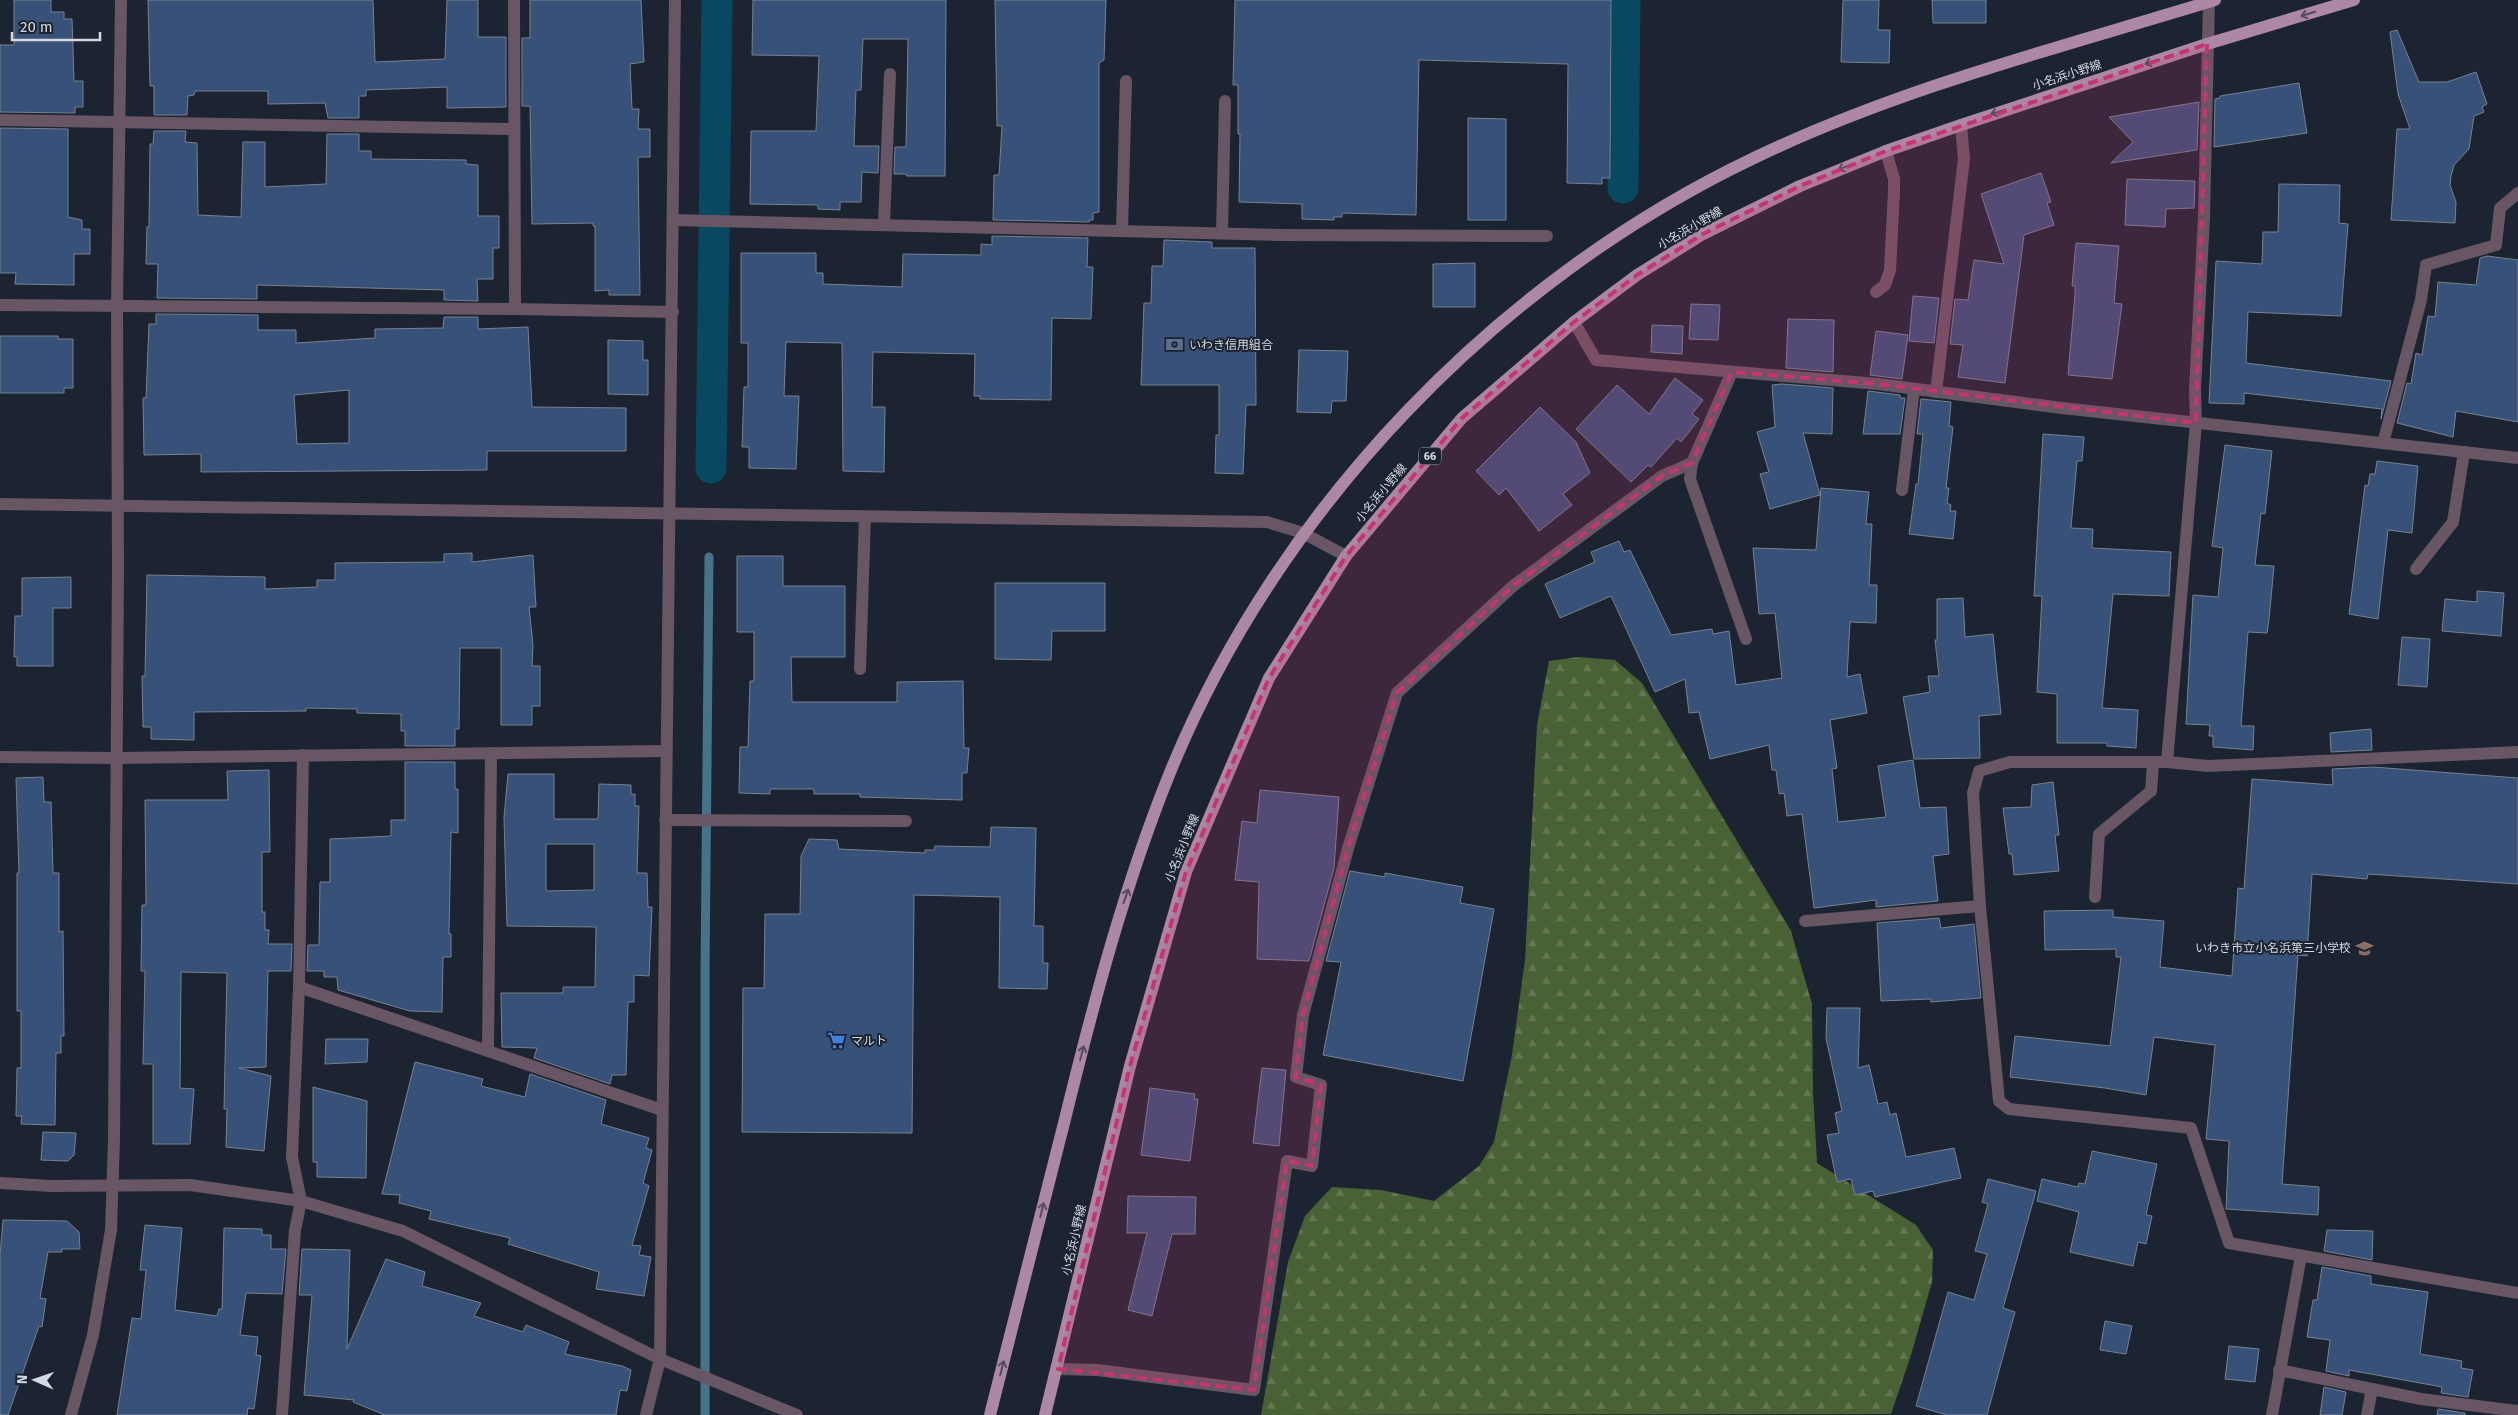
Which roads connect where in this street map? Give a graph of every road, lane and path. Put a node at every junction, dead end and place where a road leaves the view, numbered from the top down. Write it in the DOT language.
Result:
graph roads {
  1 [pos="121,0"];
  2 [pos="514,0"];
  3 [pos="675,0"];
  4 [pos="2354,0"];
  5 [pos="2211,1"];
  6 [pos="2207,44"];
  7 [pos="890,74"];
  8 [pos="1126,81"];
  9 [pos="1225,101"];
  10 [pos="0,120"];
  11 [pos="120,121"];
  12 [pos="1961,125"];
  13 [pos="514,129"];
  14 [pos="1886,151"];
  15 [pos="2518,193"];
  16 [pos="673,220"];
  17 [pos="884,224"];
  18 [pos="1122,231"];
  19 [pos="1222,233"];
  20 [pos="1548,236"];
  21 [pos="1876,292"];
  22 [pos="0,305"];
  23 [pos="116,306"];
  24 [pos="514,308"];
  25 [pos="673,312"];
  26 [pos="1574,322"];
  27 [pos="1732,372"];
  28 [pos="1914,389"];
  29 [pos="1936,392"];
  30 [pos="2196,423"];
  31 [pos="2382,443"];
  32 [pos="2464,452"];
  33 [pos="2518,458"];
  34 [pos="1692,463"];
  35 [pos="1902,490"];
  36 [pos="0,504"];
  37 [pos="116,505"];
  38 [pos="671,515"];
  39 [pos="865,517"];
  40 [pos="1303,533"];
  41 [pos="1346,556"];
  42 [pos="2416,569"];
  43 [pos="1746,638"];
  44 [pos="860,669"];
  45 [pos="666,750"];
  46 [pos="2518,752"];
  47 [pos="491,753"];
  48 [pos="303,755"];
  49 [pos="0,757"];
  50 [pos="116,758"];
  51 [pos="2167,762"];
  52 [pos="2153,763"];
  53 [pos="665,820"];
  54 [pos="906,820"];
  55 [pos="2095,897"];
  56 [pos="1980,906"];
  57 [pos="1805,920"];
  58 [pos="299,987"];
  59 [pos="488,1051"];
  60 [pos="662,1110"];
  61 [pos="0,1183"];
  62 [pos="112,1184"];
  63 [pos="301,1201"];
  64 [pos="2301,1256"];
  65 [pos="2518,1294"];
  66 [pos="660,1359"];
  67 [pos="1058,1369"];
  68 [pos="2279,1370"];
  69 [pos="2372,1389"];
  70 [pos="2518,1411"];
  71 [pos="286,1414"];
  72 [pos="71,1415"];
  73 [pos="646,1415"];
  74 [pos="797,1415"];
  75 [pos="990,1415"];
  76 [pos="1045,1415"];
  77 [pos="2272,1415"];
  78 [pos="2367,1415"];
  1 -- 11 [label="street"];
  2 -- 13 [label="street"];
  3 -- 16 [label="street"];
  4 -- 6 [label="main road, 小名浜小野線 / 66, one-way"];
  5 -- 6 [label="street"];
  5 -- 40 [label="main road"];
  6 -- 12 [label="main road, 小名浜小野線 / 66, one-way"];
  6 -- 30 [label="street"];
  7 -- 17 [label="street"];
  8 -- 18 [label="street"];
  9 -- 19 [label="street"];
  10 -- 11 [label="street"];
  11 -- 13 [label="street"];
  11 -- 23 [label="street"];
  12 -- 14 [label="main road, 小名浜小野線 / 66"];
  12 -- 29 [label="street"];
  13 -- 24 [label="street"];
  14 -- 21 [label="street"];
  14 -- 26 [label="main road, 小名浜小野線 / 66, one-way"];
  15 -- 31 [label="street"];
  16 -- 17 [label="street"];
  16 -- 25 [label="street"];
  17 -- 18 [label="street"];
  18 -- 19 [label="street"];
  19 -- 20 [label="street"];
  22 -- 23 [label="street"];
  23 -- 24 [label="street"];
  23 -- 37 [label="street"];
  24 -- 25 [label="street"];
  25 -- 38 [label="street"];
  26 -- 27 [label="street"];
  26 -- 41 [label="main road, 小名浜小野線 / 66"];
  27 -- 28 [label="street"];
  27 -- 34 [label="street"];
  28 -- 29 [label="street"];
  28 -- 35 [label="street"];
  29 -- 30 [label="street"];
  30 -- 31 [label="street"];
  30 -- 51 [label="street"];
  31 -- 32 [label="street"];
  32 -- 33 [label="street"];
  32 -- 42 [label="street"];
  34 -- 43 [label="street"];
  34 -- 67 [label="street"];
  36 -- 37 [label="street"];
  37 -- 38 [label="street"];
  37 -- 50 [label="street"];
  38 -- 39 [label="street"];
  38 -- 45 [label="street"];
  39 -- 40 [label="street"];
  39 -- 44 [label="street"];
  40 -- 41 [label="street"];
  75 -- 40 [label="main road, one-way"];
  41 -- 67 [label="main road, 小名浜小野線 / 66"];
  45 -- 47 [label="street"];
  45 -- 53 [label="street"];
  46 -- 51 [label="street"];
  47 -- 48 [label="street"];
  47 -- 59 [label="street"];
  48 -- 50 [label="street"];
  48 -- 58 [label="street"];
  49 -- 50 [label="street"];
  50 -- 62 [label="street"];
  51 -- 52 [label="street"];
  52 -- 55 [label="street"];
  52 -- 56 [label="street"];
  53 -- 54 [label="street"];
  53 -- 60 [label="street"];
  56 -- 57 [label="street"];
  56 -- 64 [label="street"];
  58 -- 59 [label="street"];
  58 -- 63 [label="street"];
  59 -- 60 [label="street"];
  60 -- 66 [label="street"];
  61 -- 62 [label="street"];
  62 -- 63 [label="street"];
  62 -- 72 [label="street"];
  63 -- 66 [label="street"];
  63 -- 71 [label="street"];
  64 -- 65 [label="street"];
  64 -- 68 [label="street"];
  66 -- 73 [label="street"];
  66 -- 74 [label="street"];
  67 -- 76 [label="main road, 小名浜小野線 / 66"];
  68 -- 69 [label="street"];
  68 -- 77 [label="street"];
  69 -- 70 [label="street"];
  69 -- 78 [label="street"];
}
